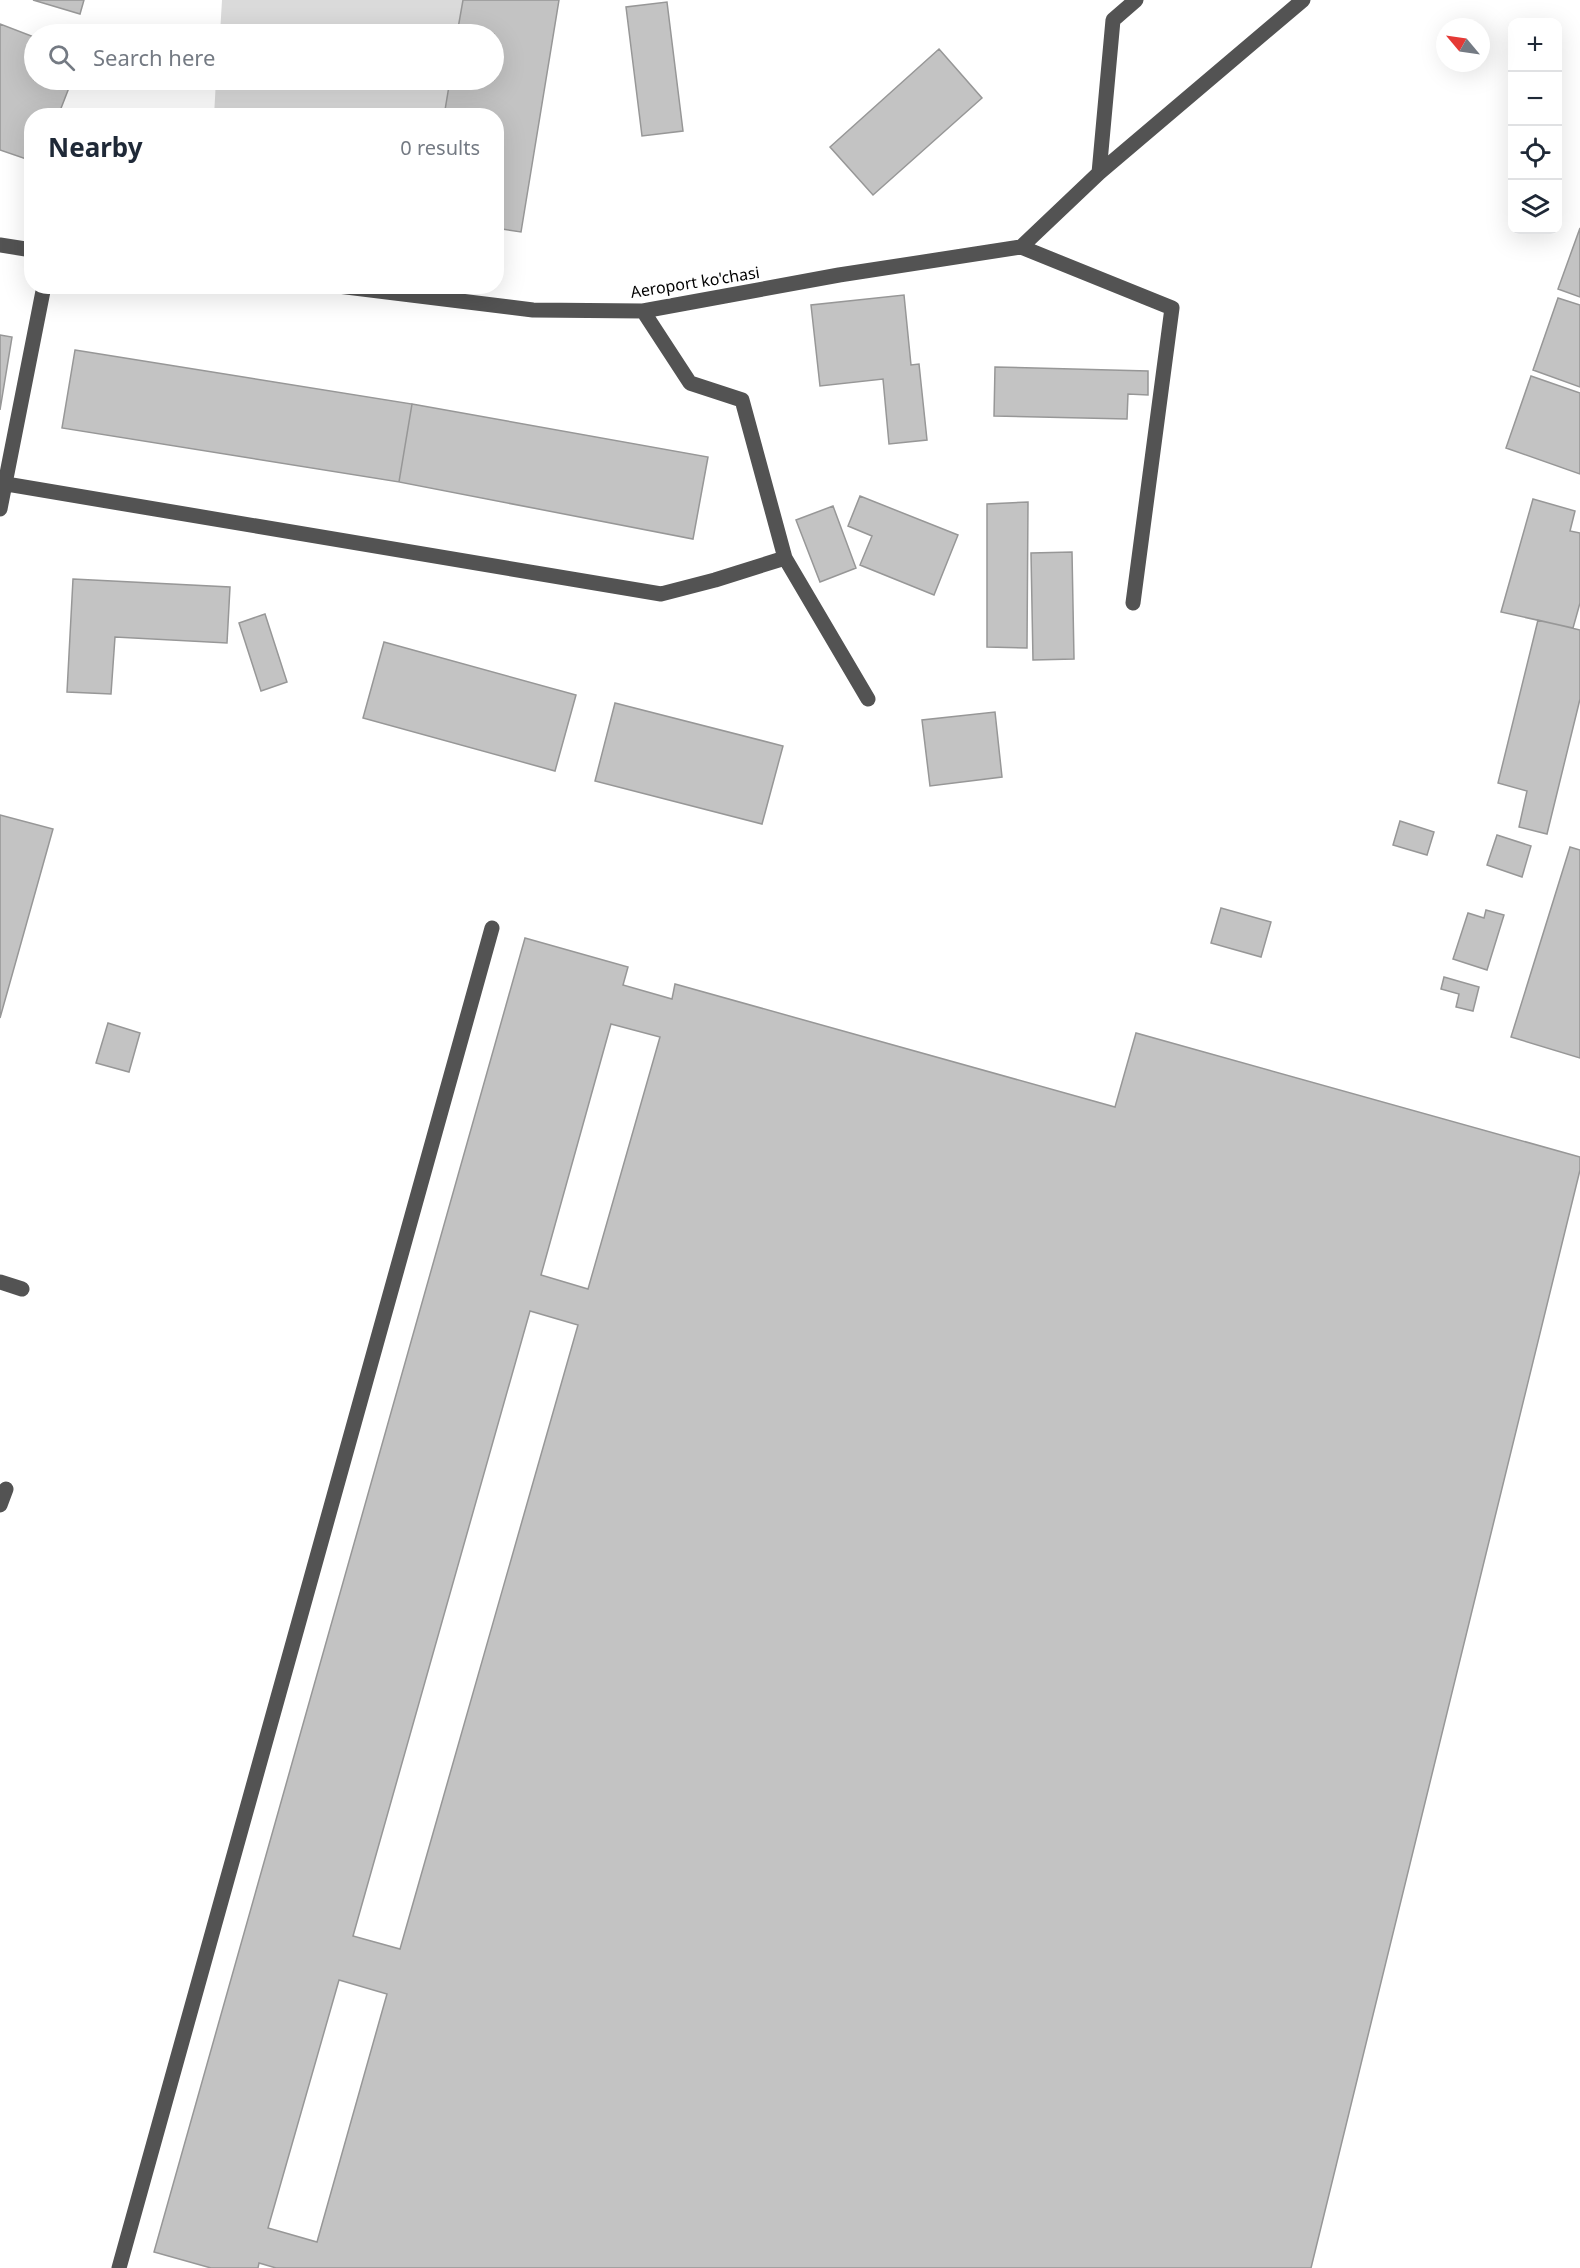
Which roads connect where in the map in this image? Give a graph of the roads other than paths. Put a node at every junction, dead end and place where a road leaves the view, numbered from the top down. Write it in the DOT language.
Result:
graph roads {
  1 [pos="1136,0"];
  2 [pos="1303,0"];
  3 [pos="1099,173"];
  4 [pos="0,245"];
  5 [pos="1021,248"];
  6 [pos="24,249"];
  7 [pos="42,294"];
  8 [pos="403,294"];
  9 [pos="643,311"];
  10 [pos="3,483"];
  11 [pos="0,509"];
  12 [pos="785,558"];
  13 [pos="1133,603"];
  14 [pos="868,699"];
  15 [pos="492,928"];
  16 [pos="0,1282"];
  17 [pos="22,1289"];
  18 [pos="6,1489"];
  19 [pos="0,1505"];
  20 [pos="119,2268"];
  1 -- 3 [label="street"];
  2 -- 3 [label="street"];
  3 -- 5 [label="street"];
  4 -- 6 [label="street"];
  5 -- 9 [label="street, Aeroport ko'chasi"];
  5 -- 13 [label="street"];
  7 -- 10 [label="street"];
  8 -- 9 [label="street, Aeroport ko'chasi"];
  9 -- 12 [label="street"];
  10 -- 11 [label="street"];
  10 -- 12 [label="street"];
  12 -- 14 [label="street"];
  15 -- 20 [label="street"];
  16 -- 17 [label="street"];
  18 -- 19 [label="street"];
}
